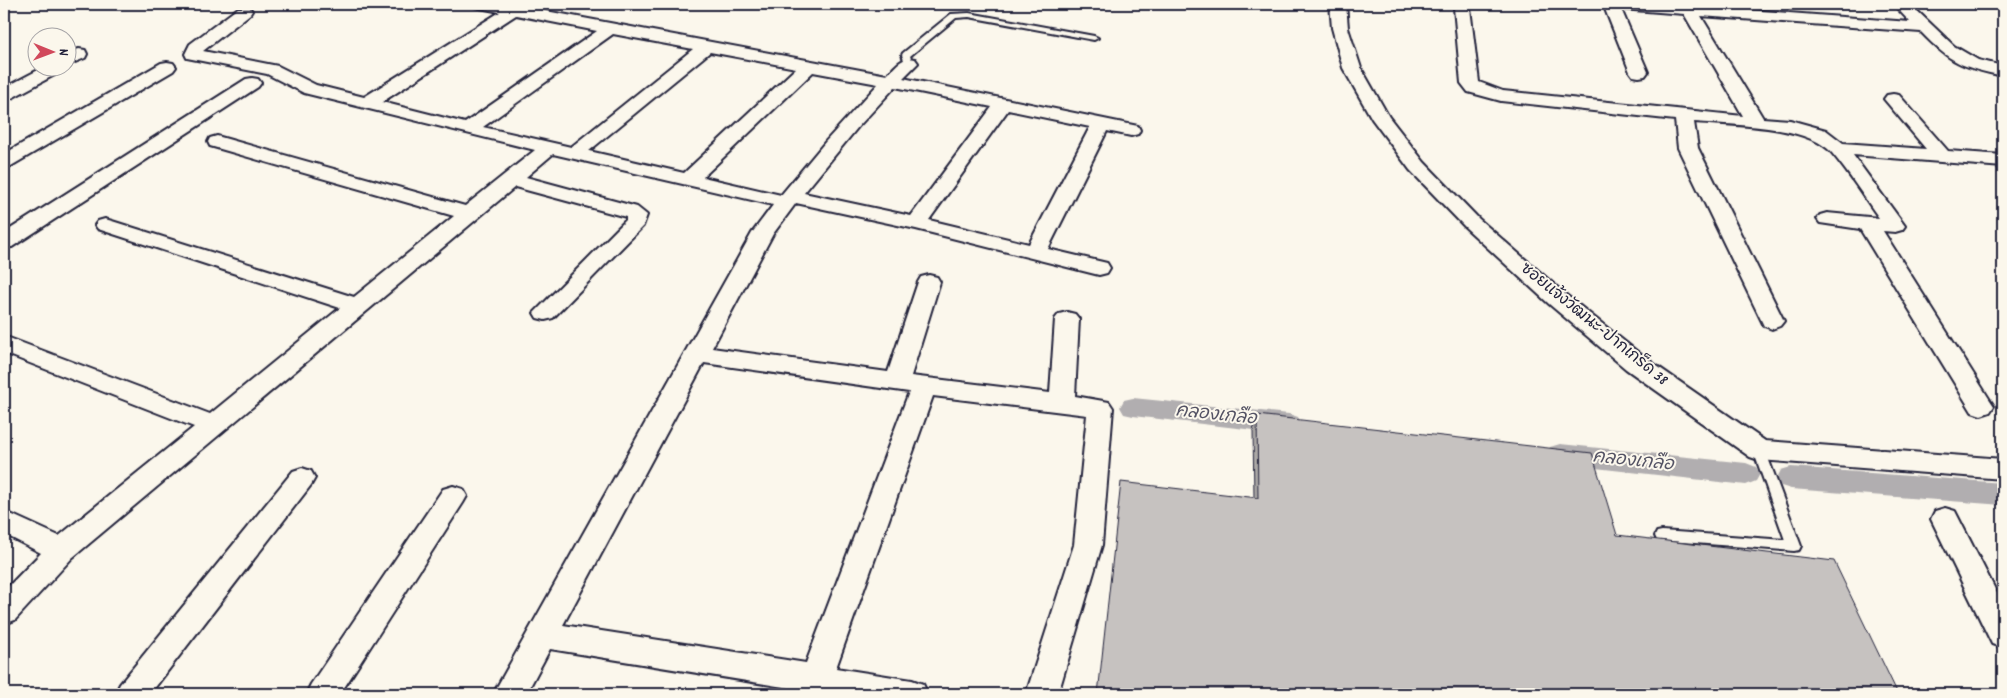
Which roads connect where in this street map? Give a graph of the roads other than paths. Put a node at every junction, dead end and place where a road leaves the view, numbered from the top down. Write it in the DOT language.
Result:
graph roads {
  1 [pos="481,4"];
  2 [pos="1338,4"];
  3 [pos="1611,4"];
  4 [pos="1901,4"];
  5 [pos="1688,7"];
  6 [pos="1462,8"];
  7 [pos="514,10"];
  8 [pos="244,12"];
  9 [pos="611,28"];
  10 [pos="1926,28"];
  11 [pos="1094,38"];
  12 [pos="706,46"];
  13 [pos="909,63"];
  14 [pos="809,66"];
  15 [pos="167,67"];
  16 [pos="2003,71"];
  17 [pos="1639,72"];
  18 [pos="35,78"];
  19 [pos="890,81"];
  20 [pos="252,83"];
  21 [pos="4,95"];
  22 [pos="1894,100"];
  23 [pos="368,103"];
  24 [pos="1003,104"];
  25 [pos="1684,116"];
  26 [pos="1757,123"];
  27 [pos="1101,124"];
  28 [pos="468,129"];
  29 [pos="1131,130"];
  30 [pos="218,142"];
  31 [pos="549,148"];
  32 [pos="1838,148"];
  33 [pos="575,153"];
  34 [pos="1942,156"];
  35 [pos="4,162"];
  36 [pos="2003,162"];
  37 [pos="509,178"];
  38 [pos="688,180"];
  39 [pos="788,199"];
  40 [pos="469,214"];
  41 [pos="1827,219"];
  42 [pos="1867,223"];
  43 [pos="916,224"];
  44 [pos="105,226"];
  45 [pos="14,227"];
  46 [pos="4,242"];
  47 [pos="1036,252"];
  48 [pos="1099,268"];
  49 [pos="929,282"];
  50 [pos="358,306"];
  51 [pos="545,313"];
  52 [pos="1067,319"];
  53 [pos="1772,321"];
  54 [pos="4,344"];
  55 [pos="696,354"];
  56 [pos="897,382"];
  57 [pos="924,386"];
  58 [pos="1062,403"];
  59 [pos="1981,406"];
  60 [pos="214,425"];
  61 [pos="1759,450"];
  62 [pos="2003,469"];
  63 [pos="302,478"];
  64 [pos="453,496"];
  65 [pos="1945,519"];
  66 [pos="4,522"];
  67 [pos="1662,536"];
  68 [pos="62,550"];
  69 [pos="4,611"];
  70 [pos="542,635"];
  71 [pos="2003,635"];
  72 [pos="794,682"];
  73 [pos="131,694"];
  74 [pos="322,694"];
  75 [pos="509,694"];
  76 [pos="912,694"];
  77 [pos="1042,694"];
  1 -- 7 [label="street"];
  2 -- 61 [label="street, ซอยแจ้งวัฒนะ-ปากเกร็ด 38"];
  3 -- 5 [label="street"];
  3 -- 17 [label="street"];
  4 -- 10 [label="street"];
  5 -- 10 [label="street"];
  5 -- 26 [label="street"];
  6 -- 25 [label="street"];
  7 -- 9 [label="street"];
  7 -- 23 [label="street"];
  8 -- 23 [label="street"];
  9 -- 12 [label="street"];
  9 -- 28 [label="street"];
  10 -- 16 [label="street"];
  11 -- 13 [label="lane"];
  12 -- 14 [label="street"];
  12 -- 33 [label="street"];
  13 -- 19 [label="street"];
  14 -- 19 [label="street"];
  14 -- 38 [label="street"];
  15 -- 35 [label="street"];
  18 -- 21 [label="street"];
  19 -- 24 [label="street"];
  19 -- 39 [label="street"];
  20 -- 45 [label="street"];
  22 -- 34 [label="street"];
  23 -- 28 [label="street"];
  24 -- 27 [label="street"];
  24 -- 43 [label="street"];
  25 -- 26 [label="street"];
  25 -- 53 [label="street"];
  26 -- 32 [label="street"];
  27 -- 29 [label="street"];
  27 -- 47 [label="street"];
  28 -- 31 [label="street"];
  30 -- 40 [label="street"];
  31 -- 33 [label="street"];
  31 -- 37 [label="street"];
  32 -- 34 [label="street"];
  32 -- 42 [label="street"];
  33 -- 38 [label="street"];
  34 -- 36 [label="street"];
  37 -- 40 [label="street"];
  37 -- 51 [label="street"];
  38 -- 39 [label="street"];
  39 -- 43 [label="street"];
  39 -- 55 [label="street"];
  40 -- 50 [label="street"];
  41 -- 42 [label="street"];
  42 -- 59 [label="street"];
  43 -- 47 [label="street"];
  44 -- 50 [label="street"];
  45 -- 46 [label="street"];
  47 -- 48 [label="street"];
  49 -- 56 [label="street"];
  50 -- 60 [label="street"];
  52 -- 58 [label="street"];
  54 -- 60 [label="street"];
  55 -- 56 [label="street"];
  55 -- 70 [label="street"];
  56 -- 57 [label="street"];
  57 -- 58 [label="street"];
  57 -- 72 [label="street"];
  58 -- 77 [label="street"];
  60 -- 68 [label="street"];
  61 -- 62 [label="street"];
  61 -- 67 [label="lane"];
  63 -- 73 [label="street"];
  64 -- 74 [label="street"];
  65 -- 71 [label="street"];
  66 -- 68 [label="street"];
  68 -- 69 [label="street"];
  70 -- 72 [label="street"];
  70 -- 75 [label="street"];
  72 -- 76 [label="street"];
}
